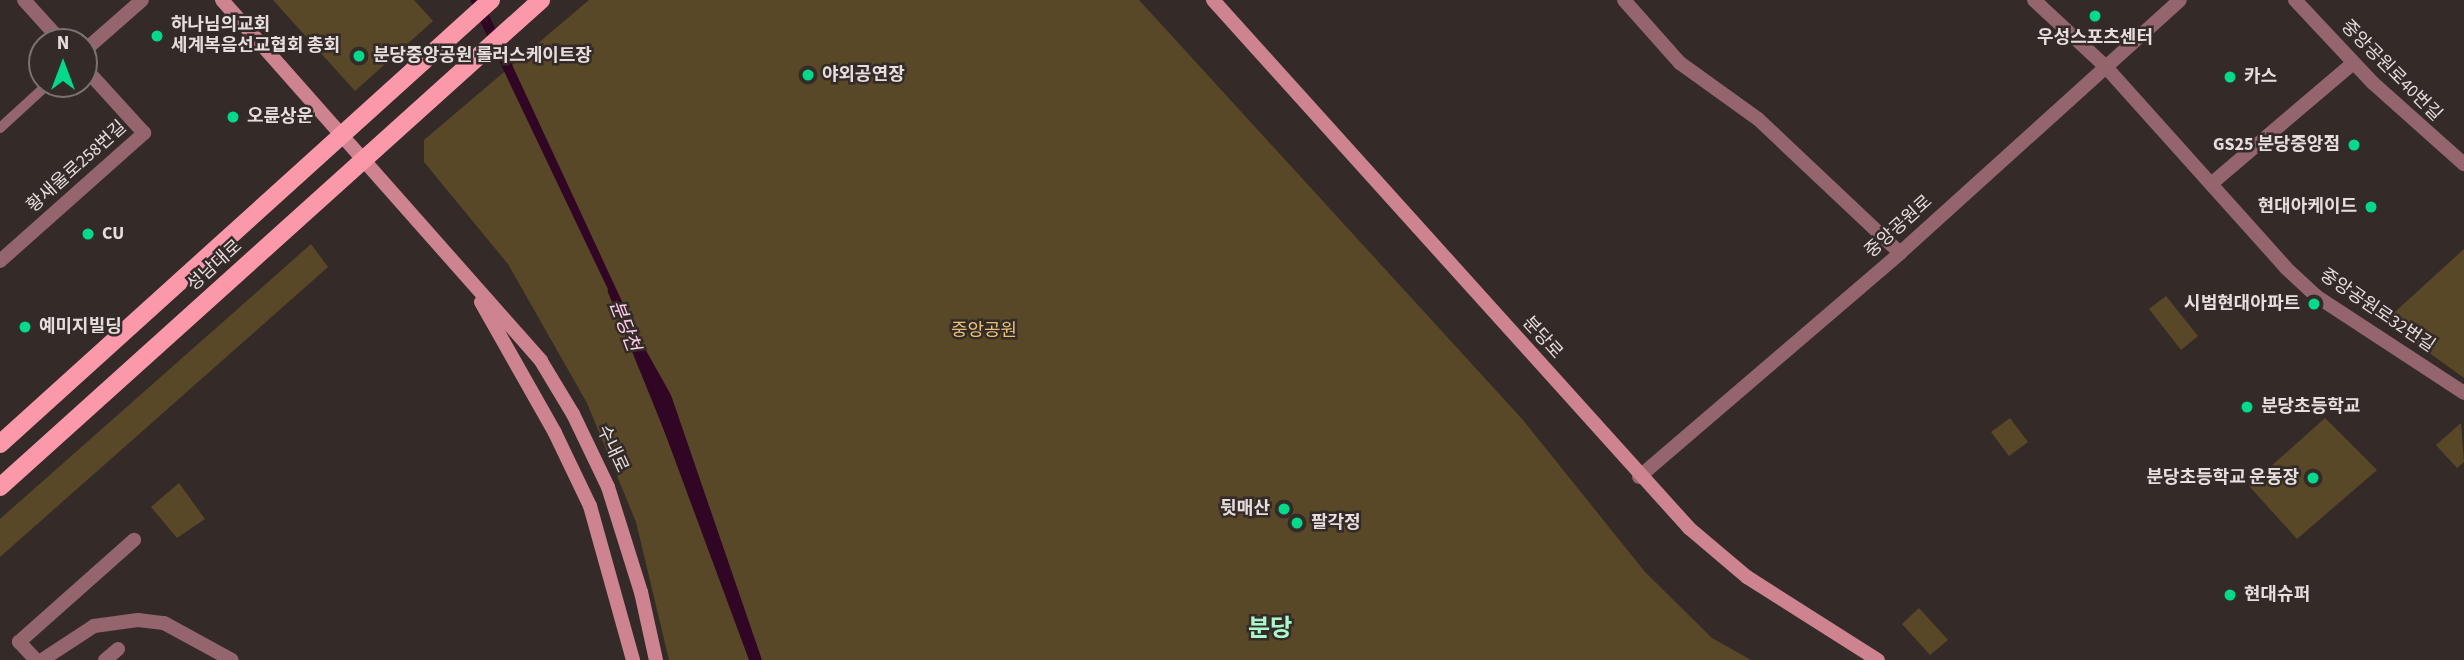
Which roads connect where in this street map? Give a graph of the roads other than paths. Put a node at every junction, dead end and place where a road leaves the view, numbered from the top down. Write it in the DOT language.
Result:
graph roads {
  1 [pos="24,0"];
  2 [pos="142,0"];
  3 [pos="222,0"];
  4 [pos="491,0"];
  5 [pos="541,0"];
  6 [pos="1213,0"];
  7 [pos="1624,0"];
  8 [pos="2034,0"];
  9 [pos="2180,0"];
  10 [pos="2295,0"];
  11 [pos="49,28"];
  12 [pos="98,39"];
  13 [pos="2353,63"];
  14 [pos="2105,66"];
  15 [pos="98,82"];
  16 [pos="33,98"];
  17 [pos="0,128"];
  18 [pos="342,138"];
  19 [pos="364,161"];
  20 [pos="2464,164"];
  21 [pos="2211,184"];
  22 [pos="1900,253"];
  23 [pos="0,261"];
  24 [pos="472,285"];
  25 [pos="2464,393"];
  26 [pos="0,444"];
  27 [pos="1639,477"];
  28 [pos="0,487"];
  29 [pos="134,540"];
  30 [pos="118,649"];
  31 [pos="36,660"];
  32 [pos="42,660"];
  33 [pos="105,660"];
  34 [pos="232,660"];
  35 [pos="633,660"];
  36 [pos="656,660"];
  37 [pos="1878,660"];
  1 -- 11 [label="street"];
  2 -- 12 [label="street"];
  3 -- 18 [label="main road, 수내로"];
  4 -- 18 [label="main road, 성남대로"];
  5 -- 19 [label="main road, 성남대로"];
  6 -- 27 [label="main road, 분당로"];
  7 -- 22 [label="street"];
  8 -- 14 [label="street, 중앙공원로32번길"];
  9 -- 14 [label="street, 중앙공원로"];
  10 -- 13 [label="street, 중앙공원로40번길"];
  13 -- 20 [label="street, 중앙공원로40번길"];
  13 -- 21 [label="street"];
  14 -- 21 [label="street, 중앙공원로32번길"];
  14 -- 22 [label="street, 중앙공원로"];
  15 -- 23 [label="street, 황새울로258번길"];
  16 -- 17 [label="street"];
  18 -- 19 [label="main road, 수내로"];
  18 -- 26 [label="main road, 성남대로"];
  19 -- 24 [label="main road, 수내로"];
  19 -- 28 [label="main road, 성남대로"];
  21 -- 25 [label="street, 중앙공원로32번길"];
  22 -- 27 [label="street, 중앙공원로"];
  24 -- 35 [label="main road, 수내로"];
  24 -- 36 [label="main road, 수내로"];
  27 -- 37 [label="main road, 분당로"];
  29 -- 31 [label="street"];
  30 -- 33 [label="street"];
  32 -- 34 [label="street"];
}
